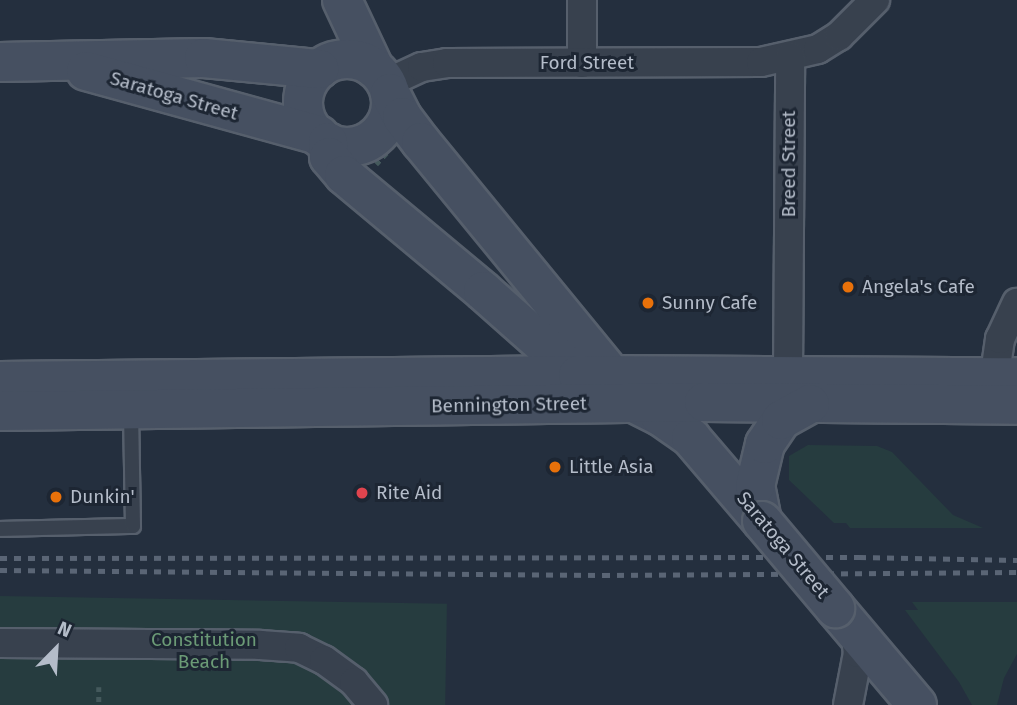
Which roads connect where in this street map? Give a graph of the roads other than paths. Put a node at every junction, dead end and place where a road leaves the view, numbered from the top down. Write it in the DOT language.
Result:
graph roads {
  1 [pos="334,0"];
  2 [pos="342,0"];
  3 [pos="582,0"];
  4 [pos="875,0"];
  5 [pos="790,56"];
  6 [pos="14,61"];
  7 [pos="582,63"];
  8 [pos="324,67"];
  9 [pos="383,81"];
  10 [pos="324,139"];
  11 [pos="1017,303"];
  12 [pos="0,381"];
  13 [pos="608,385"];
  14 [pos="799,390"];
  15 [pos="1005,391"];
  16 [pos="131,410"];
  17 [pos="0,411"];
  18 [pos="762,521"];
  19 [pos="0,529"];
  20 [pos="845,620"];
  21 [pos="0,643"];
  22 [pos="359,693"];
  23 [pos="373,705"];
  24 [pos="848,705"];
  25 [pos="917,705"];
  1 -- 8 [label="main road"];
  2 -- 9 [label="main road, Saratoga Street"];
  3 -- 7 [label="street"];
  4 -- 5 [label="street"];
  5 -- 7 [label="street, Ford Street"];
  5 -- 14 [label="street, Breed Street"];
  6 -- 8 [label="main road, Saratoga Street"];
  6 -- 10 [label="main road, Saratoga Street"];
  7 -- 9 [label="street, Ford Street"];
  8 -- 9 [label="main road"];
  8 -- 10 [label="main road"];
  9 -- 10 [label="main road"];
  9 -- 13 [label="main road, Saratoga Street"];
  10 -- 13 [label="main road, Saratoga Street"];
  11 -- 15 [label="street"];
  12 -- 13 [label="main road, Bennington Street"];
  13 -- 14 [label="main road, Bennington Street"];
  13 -- 16 [label="main road, Bennington Street"];
  13 -- 18 [label="main road, Saratoga Street"];
  14 -- 15 [label="main road, Bennington Street"];
  14 -- 18 [label="main road"];
  16 -- 17 [label="main road, Bennington Street"];
  16 -- 19 [label="lane"];
  18 -- 20 [label="main road, Saratoga Street, bridge"];
  20 -- 24 [label="street"];
  20 -- 25 [label="main road, Saratoga Street"];
  21 -- 22 [label="street"];
  22 -- 23 [label="street"];
}
